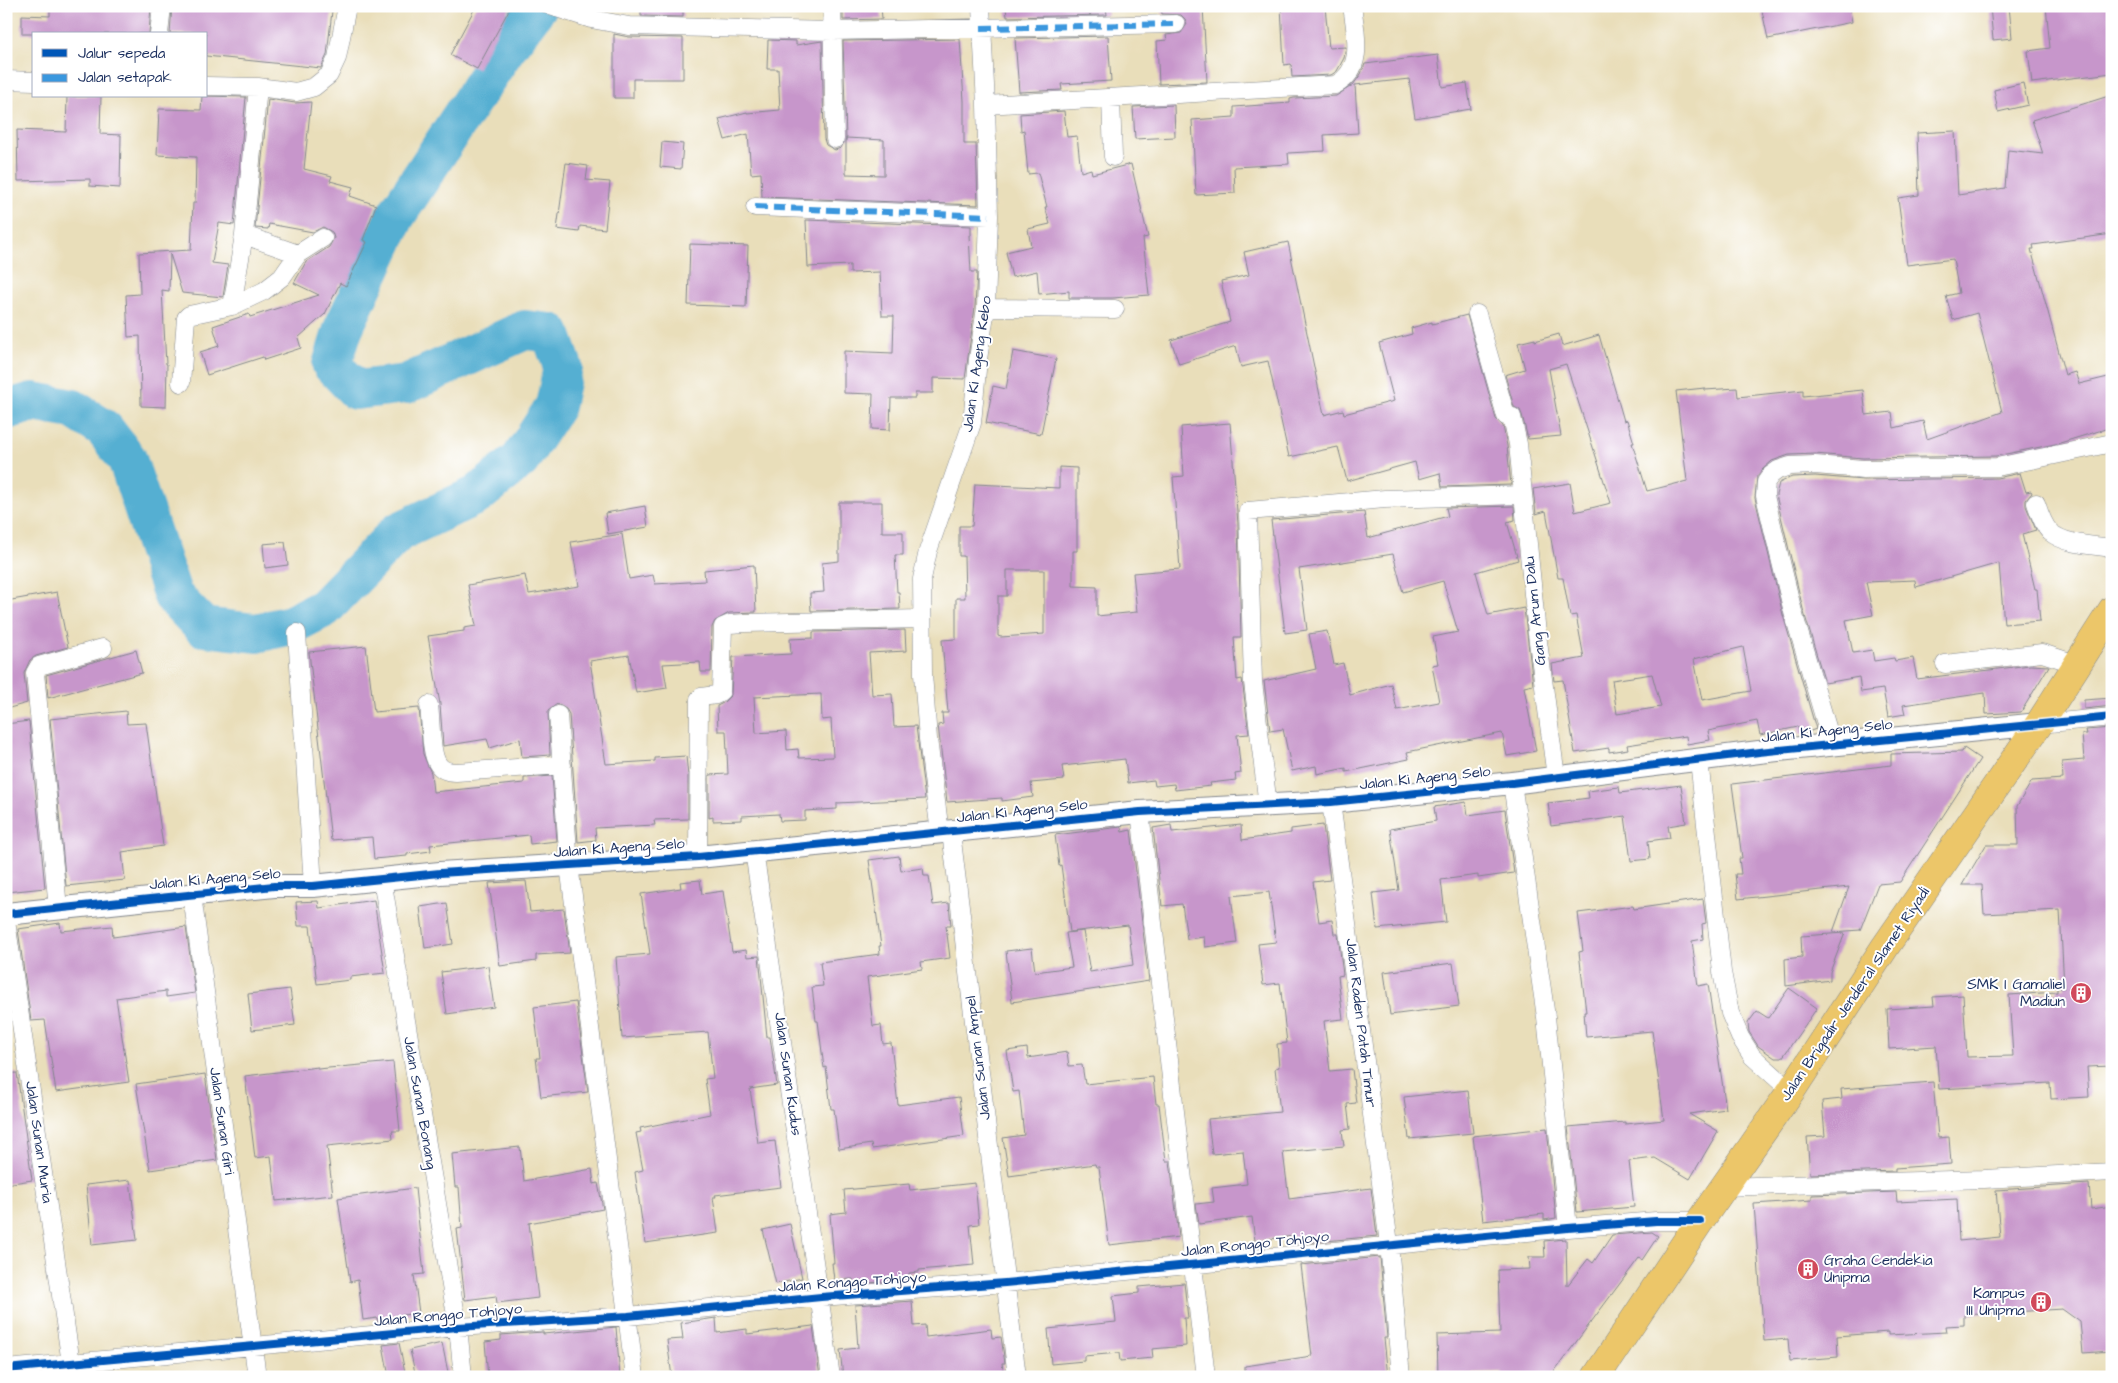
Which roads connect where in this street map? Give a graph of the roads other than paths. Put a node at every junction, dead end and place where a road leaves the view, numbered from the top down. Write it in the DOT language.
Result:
graph roads {
  1 [pos="162,6"];
  2 [pos="347,6"];
  3 [pos="832,6"];
  4 [pos="981,6"];
  5 [pos="1352,6"];
  6 [pos="556,8"];
  7 [pos="1176,24"];
  8 [pos="981,28"];
  9 [pos="832,31"];
  10 [pos="159,32"];
  11 [pos="6,80"];
  12 [pos="32,81"];
  13 [pos="208,86"];
  14 [pos="258,87"];
  15 [pos="1111,98"];
  16 [pos="986,105"];
  17 [pos="835,139"];
  18 [pos="1113,157"];
  19 [pos="755,207"];
  20 [pos="989,216"];
  21 [pos="244,235"];
  22 [pos="323,238"];
  23 [pos="298,254"];
  24 [pos="232,306"];
  25 [pos="986,308"];
  26 [pos="1115,309"];
  27 [pos="1477,314"];
  28 [pos="181,383"];
  29 [pos="2112,443"];
  30 [pos="1522,495"];
  31 [pos="2036,503"];
  32 [pos="2112,548"];
  33 [pos="2112,610"];
  34 [pos="921,619"];
  35 [pos="297,633"];
  36 [pos="103,648"];
  37 [pos="1945,664"];
  38 [pos="2076,664"];
  39 [pos="430,705"];
  40 [pos="558,715"];
  41 [pos="2112,717"];
  42 [pos="2039,724"];
  43 [pos="1832,744"];
  44 [pos="1699,760"];
  45 [pos="562,764"];
  46 [pos="1556,778"];
  47 [pos="1512,784"];
  48 [pos="1330,802"];
  49 [pos="1268,806"];
  50 [pos="1140,812"];
  51 [pos="946,833"];
  52 [pos="754,851"];
  53 [pos="698,857"];
  54 [pos="569,865"];
  55 [pos="382,880"];
  56 [pos="313,886"];
  57 [pos="192,895"];
  58 [pos="58,908"];
  59 [pos="6,914"];
  60 [pos="6,921"];
  61 [pos="1791,1091"];
  62 [pos="2112,1172"];
  63 [pos="1723,1187"];
  64 [pos="1700,1221"];
  65 [pos="1568,1228"];
  66 [pos="1389,1244"];
  67 [pos="1194,1264"];
  68 [pos="1005,1283"];
  69 [pos="821,1297"];
  70 [pos="628,1316"];
  71 [pos="458,1327"];
  72 [pos="253,1347"];
  73 [pos="6,1369"];
  74 [pos="72,1370"];
  75 [pos="257,1377"];
  76 [pos="463,1377"];
  77 [pos="635,1377"];
  78 [pos="831,1377"];
  79 [pos="1017,1377"];
  80 [pos="1206,1377"];
  81 [pos="1401,1377"];
  82 [pos="1596,1377"];
  1 -- 10 [label="street"];
  2 -- 14 [label="street"];
  3 -- 9 [label="street"];
  4 -- 8 [label="street, Jalan Ki Ageng Kebo"];
  5 -- 15 [label="street"];
  6 -- 9 [label="street"];
  7 -- 8 [label="street"];
  8 -- 9 [label="street"];
  8 -- 16 [label="street, Jalan Ki Ageng Kebo"];
  9 -- 17 [label="street"];
  11 -- 12 [label="street"];
  13 -- 14 [label="street"];
  14 -- 21 [label="street"];
  15 -- 16 [label="street"];
  15 -- 18 [label="street"];
  16 -- 20 [label="street, Jalan Ki Ageng Kebo"];
  19 -- 20 [label="street"];
  20 -- 25 [label="street, Jalan Ki Ageng Kebo"];
  21 -- 23 [label="street"];
  21 -- 24 [label="street"];
  22 -- 23 [label="street"];
  23 -- 24 [label="street"];
  24 -- 28 [label="street"];
  25 -- 26 [label="street"];
  25 -- 34 [label="street, Jalan Ki Ageng Kebo"];
  27 -- 30 [label="street, Gang Arum Dalu"];
  29 -- 43 [label="street"];
  30 -- 46 [label="street, Gang Arum Dalu"];
  30 -- 49 [label="street"];
  31 -- 32 [label="street"];
  33 -- 38 [label="main road, Jalan Brigadir Jenderal Slamet Riyadi"];
  34 -- 51 [label="street, Jalan Ki Ageng Kebo"];
  34 -- 53 [label="street"];
  35 -- 56 [label="street"];
  36 -- 58 [label="street"];
  37 -- 38 [label="street"];
  38 -- 42 [label="main road, Jalan Brigadir Jenderal Slamet Riyadi"];
  39 -- 45 [label="street"];
  40 -- 45 [label="street"];
  41 -- 42 [label="street"];
  42 -- 43 [label="street, Jalan Ki Ageng Selo"];
  42 -- 61 [label="main road, Jalan Brigadir Jenderal Slamet Riyadi"];
  43 -- 44 [label="street, Jalan Ki Ageng Selo"];
  44 -- 46 [label="street, Jalan Ki Ageng Selo"];
  44 -- 61 [label="street"];
  45 -- 54 [label="street"];
  46 -- 47 [label="street, Jalan Ki Ageng Selo"];
  47 -- 48 [label="street, Jalan Ki Ageng Selo"];
  47 -- 65 [label="street"];
  48 -- 49 [label="street, Jalan Ki Ageng Selo"];
  48 -- 66 [label="street, Jalan Raden Patah Timur"];
  49 -- 50 [label="street, Jalan Ki Ageng Selo"];
  50 -- 51 [label="street, Jalan Ki Ageng Selo"];
  50 -- 67 [label="street"];
  51 -- 52 [label="street, Jalan Ki Ageng Selo"];
  51 -- 68 [label="street, Jalan Sunan Ampel"];
  52 -- 53 [label="street, Jalan Ki Ageng Selo"];
  52 -- 69 [label="street, Jalan Sunan Kudus"];
  53 -- 54 [label="street, Jalan Ki Ageng Selo"];
  54 -- 55 [label="street, Jalan Ki Ageng Selo"];
  54 -- 70 [label="street"];
  55 -- 56 [label="street, Jalan Ki Ageng Selo"];
  55 -- 71 [label="street, Jalan Sunan Bonang"];
  56 -- 57 [label="street, Jalan Ki Ageng Selo"];
  57 -- 58 [label="street, Jalan Ki Ageng Selo"];
  57 -- 72 [label="street, Jalan Sunan Giri"];
  58 -- 59 [label="street, Jalan Ki Ageng Selo"];
  60 -- 74 [label="street, Jalan Sunan Muria"];
  61 -- 63 [label="main road, Jalan Brigadir Jenderal Slamet Riyadi"];
  62 -- 63 [label="street"];
  63 -- 64 [label="main road, Jalan Brigadir Jenderal Slamet Riyadi"];
  64 -- 65 [label="street, Jalan Ronggo Tohjoyo"];
  64 -- 82 [label="main road, Jalan Brigadir Jenderal Slamet Riyadi"];
  65 -- 66 [label="street, Jalan Ronggo Tohjoyo"];
  66 -- 67 [label="street, Jalan Ronggo Tohjoyo"];
  66 -- 81 [label="street, Jalan Raden Patah Timur"];
  67 -- 68 [label="street, Jalan Ronggo Tohjoyo"];
  67 -- 80 [label="street"];
  68 -- 69 [label="street, Jalan Ronggo Tohjoyo"];
  68 -- 79 [label="street, Jalan Sunan Ampel"];
  69 -- 70 [label="street, Jalan Ronggo Tohjoyo"];
  69 -- 78 [label="street, Jalan Sunan Kudus"];
  70 -- 71 [label="street, Jalan Ronggo Tohjoyo"];
  70 -- 77 [label="street"];
  71 -- 72 [label="street, Jalan Ronggo Tohjoyo"];
  71 -- 76 [label="street, Jalan Sunan Bonang"];
  72 -- 74 [label="street, Jalan Ronggo Tohjoyo"];
  72 -- 75 [label="street, Jalan Sunan Giri"];
  73 -- 74 [label="street, Jalan Ronggo Tohjoyo"];
}
